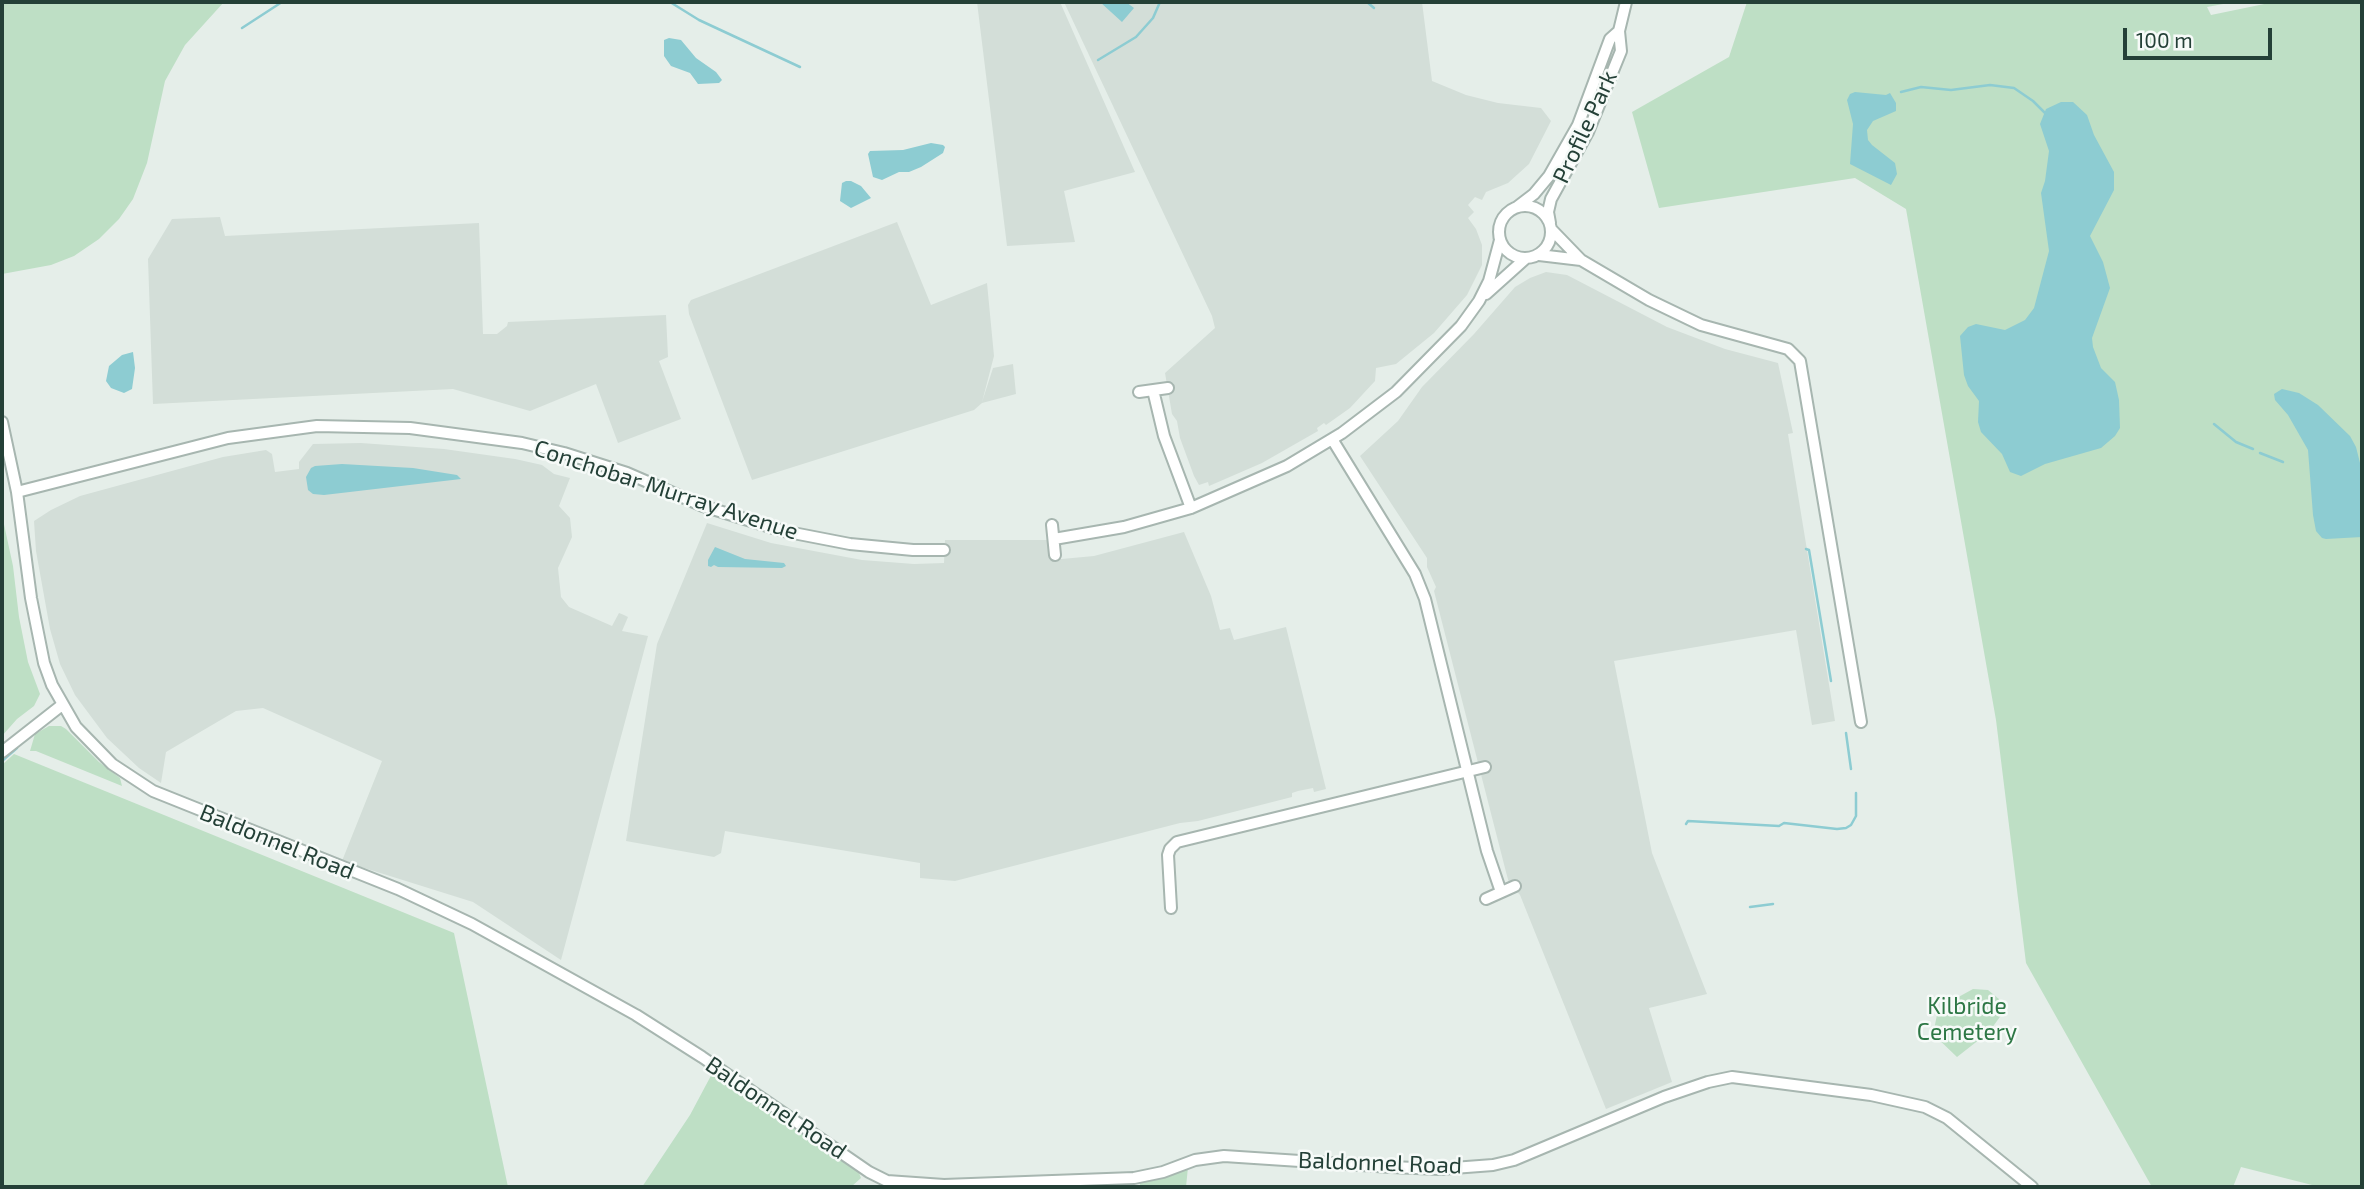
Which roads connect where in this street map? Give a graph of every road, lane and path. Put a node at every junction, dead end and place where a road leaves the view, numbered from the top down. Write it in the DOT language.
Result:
graph roads {
  1 [pos="1626,2"];
  2 [pos="1619,32"];
  3 [pos="1517,207"];
  4 [pos="1551,226"];
  5 [pos="1500,240"];
  6 [pos="1539,255"];
  7 [pos="1525,259"];
  8 [pos="1581,260"];
  9 [pos="1479,301"];
  10 [pos="1168,388"];
  11 [pos="1153,390"];
  12 [pos="1139,392"];
  13 [pos="2,422"];
  14 [pos="1332,439"];
  15 [pos="17,492"];
  16 [pos="1191,508"];
  17 [pos="1052,525"];
  18 [pos="1054,539"];
  19 [pos="944,550"];
  20 [pos="1055,555"];
  21 [pos="62,705"];
  22 [pos="1861,722"];
  23 [pos="2,752"];
  24 [pos="1485,767"];
  25 [pos="1467,771"];
  26 [pos="1515,886"];
  27 [pos="1501,892"];
  28 [pos="1486,899"];
  29 [pos="1171,908"];
  30 [pos="2032,1187"];
  1 -- 2 [label="street, Profile Park"];
  2 -- 3 [label="street, Profile Park"];
  2 -- 4 [label="street, Profile Park"];
  3 -- 4 [label="street"];
  3 -- 5 [label="street"];
  4 -- 6 [label="street"];
  4 -- 8 [label="street"];
  5 -- 7 [label="street"];
  5 -- 9 [label="street"];
  6 -- 7 [label="street"];
  6 -- 8 [label="street"];
  7 -- 9 [label="street"];
  8 -- 22 [label="street"];
  9 -- 14 [label="street"];
  10 -- 11 [label="street"];
  11 -- 12 [label="street"];
  11 -- 16 [label="street"];
  13 -- 15 [label="street, Baldonnel Road"];
  14 -- 16 [label="street"];
  14 -- 25 [label="street"];
  15 -- 19 [label="street, Conchobar Murray Avenue"];
  15 -- 21 [label="street, Baldonnel Road"];
  16 -- 18 [label="street"];
  17 -- 18 [label="street"];
  18 -- 20 [label="street"];
  21 -- 23 [label="street"];
  21 -- 30 [label="street, Baldonnel Road"];
  24 -- 25 [label="street"];
  25 -- 27 [label="street"];
  25 -- 29 [label="street"];
  26 -- 27 [label="street"];
  27 -- 28 [label="street"];
}
